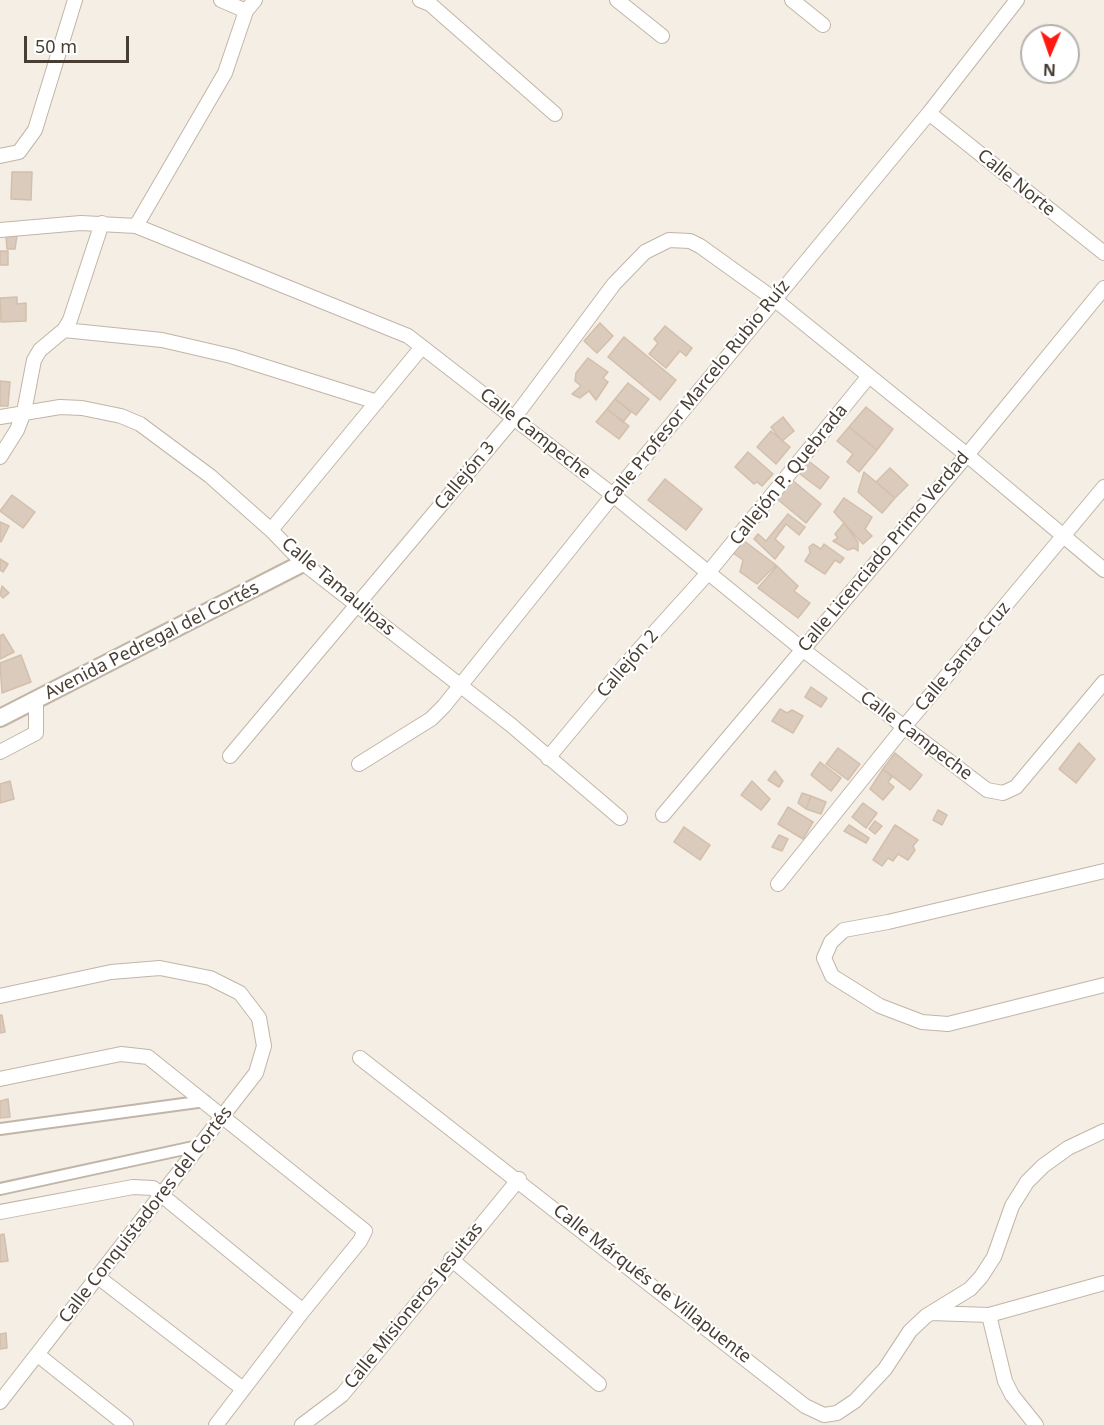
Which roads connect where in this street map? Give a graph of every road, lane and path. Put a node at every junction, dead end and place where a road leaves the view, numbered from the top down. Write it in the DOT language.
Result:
graph roads {
  1 [pos="75,0"];
  2 [pos="221,0"];
  3 [pos="420,0"];
  4 [pos="617,0"];
  5 [pos="792,0"];
  6 [pos="1017,0"];
  7 [pos="251,5"];
  8 [pos="823,25"];
  9 [pos="662,36"];
  10 [pos="929,113"];
  11 [pos="555,114"];
  12 [pos="0,156"];
  13 [pos="102,223"];
  14 [pos="136,226"];
  15 [pos="0,230"];
  16 [pos="1104,253"];
  17 [pos="1104,288"];
  18 [pos="774,299"];
  19 [pos="64,330"];
  20 [pos="422,347"];
  21 [pos="869,376"];
  22 [pos="376,402"];
  23 [pos="24,412"];
  24 [pos="0,417"];
  25 [pos="514,418"];
  26 [pos="967,455"];
  27 [pos="0,457"];
  28 [pos="1104,487"];
  29 [pos="613,495"];
  30 [pos="271,530"];
  31 [pos="1065,537"];
  32 [pos="303,563"];
  33 [pos="1104,570"];
  34 [pos="708,573"];
  35 [pos="357,605"];
  36 [pos="802,649"];
  37 [pos="1104,682"];
  38 [pos="459,686"];
  39 [pos="36,701"];
  40 [pos="0,717"];
  41 [pos="904,727"];
  42 [pos="0,752"];
  43 [pos="230,756"];
  44 [pos="548,758"];
  45 [pos="358,764"];
  46 [pos="663,815"];
  47 [pos="620,818"];
  48 [pos="1104,871"];
  49 [pos="778,884"];
  50 [pos="1104,985"];
  51 [pos="0,996"];
  52 [pos="360,1058"];
  53 [pos="0,1079"];
  54 [pos="205,1101"];
  55 [pos="223,1114"];
  56 [pos="0,1129"];
  57 [pos="1104,1131"];
  58 [pos="198,1146"];
  59 [pos="519,1179"];
  60 [pos="0,1190"];
  61 [pos="161,1194"];
  62 [pos="0,1212"];
  63 [pos="451,1259"];
  64 [pos="98,1277"];
  65 [pos="1104,1283"];
  66 [pos="303,1311"];
  67 [pos="931,1312"];
  68 [pos="989,1315"];
  69 [pos="38,1355"];
  70 [pos="599,1384"];
  71 [pos="243,1389"];
  72 [pos="0,1402"];
  73 [pos="126,1425"];
  74 [pos="216,1425"];
  75 [pos="302,1425"];
  76 [pos="1036,1425"];
  1 -- 12 [label="street"];
  2 -- 7 [label="street"];
  3 -- 11 [label="street"];
  4 -- 9 [label="street"];
  5 -- 8 [label="street"];
  6 -- 10 [label="street, Calle Profesor Marcelo Rubio Ruíz"];
  7 -- 14 [label="street"];
  10 -- 16 [label="street, Calle Norte"];
  10 -- 18 [label="street, Calle Profesor Marcelo Rubio Ruíz"];
  13 -- 14 [label="street, Calle Campeche"];
  13 -- 15 [label="street, Calle Campeche"];
  13 -- 19 [label="street"];
  14 -- 20 [label="street, Calle Campeche"];
  17 -- 26 [label="street, Calle Licenciado Primo Verdad"];
  18 -- 21 [label="street, Callejón 3"];
  18 -- 25 [label="street, Callejón 3"];
  18 -- 29 [label="street, Calle Profesor Marcelo Rubio Ruíz"];
  19 -- 22 [label="street"];
  19 -- 23 [label="street"];
  20 -- 22 [label="street"];
  20 -- 25 [label="street, Calle Campeche"];
  21 -- 26 [label="street, Callejón 3"];
  21 -- 34 [label="street, Callejón P. Quebrada"];
  22 -- 30 [label="street"];
  23 -- 24 [label="street, Calle Tamaulipas"];
  23 -- 27 [label="street"];
  23 -- 30 [label="street, Calle Tamaulipas"];
  25 -- 29 [label="street, Calle Campeche"];
  25 -- 35 [label="street, Callejón 3"];
  26 -- 31 [label="street, Callejón 3"];
  26 -- 36 [label="street, Calle Licenciado Primo Verdad"];
  28 -- 31 [label="street, Calle Santa Cruz"];
  29 -- 34 [label="street, Calle Campeche"];
  29 -- 38 [label="street, Calle Profesor Marcelo Rubio Ruíz"];
  30 -- 32 [label="street, Calle Tamaulipas"];
  31 -- 33 [label="street, Callejón 3"];
  31 -- 41 [label="street, Calle Santa Cruz"];
  32 -- 35 [label="street, Calle Tamaulipas"];
  32 -- 39 [label="street, Avenida Pedregal del Cortés"];
  34 -- 36 [label="street, Calle Campeche"];
  34 -- 44 [label="street, Callejón 2"];
  35 -- 38 [label="street, Calle Tamaulipas"];
  35 -- 43 [label="street, Callejón 3"];
  36 -- 41 [label="street, Calle Campeche"];
  36 -- 46 [label="street, Calle Licenciado Primo Verdad"];
  37 -- 41 [label="street, Calle Campeche"];
  38 -- 44 [label="street, Calle Tamaulipas"];
  38 -- 45 [label="street, Calle Profesor Marcelo Rubio Ruíz"];
  39 -- 40 [label="street, Avenida Pedregal del Cortés"];
  39 -- 42 [label="street"];
  41 -- 49 [label="street, Calle Santa Cruz"];
  44 -- 47 [label="street, Calle Tamaulipas"];
  48 -- 50 [label="street"];
  51 -- 55 [label="street, Calle Conquistadores del Cortés"];
  52 -- 59 [label="street, Calle Márqués de Villapuente"];
  53 -- 54 [label="street"];
  54 -- 55 [label="street"];
  54 -- 56 [label="street"];
  55 -- 58 [label="street, Calle Conquistadores del Cortés"];
  55 -- 66 [label="street"];
  57 -- 67 [label="street, Calle Márqués de Villapuente"];
  58 -- 60 [label="street"];
  58 -- 61 [label="street, Calle Conquistadores del Cortés"];
  59 -- 63 [label="street, Calle Misioneros Jesuitas"];
  59 -- 67 [label="street, Calle Márqués de Villapuente"];
  61 -- 62 [label="street"];
  61 -- 64 [label="street, Calle Conquistadores del Cortés"];
  61 -- 66 [label="street"];
  63 -- 70 [label="street"];
  63 -- 75 [label="street, Calle Misioneros Jesuitas"];
  64 -- 69 [label="street, Calle Conquistadores del Cortés"];
  64 -- 71 [label="street"];
  65 -- 68 [label="street"];
  66 -- 71 [label="street"];
  67 -- 68 [label="street"];
  68 -- 76 [label="street"];
  69 -- 72 [label="street, Calle Conquistadores del Cortés"];
  69 -- 73 [label="street"];
  71 -- 74 [label="street"];
}
